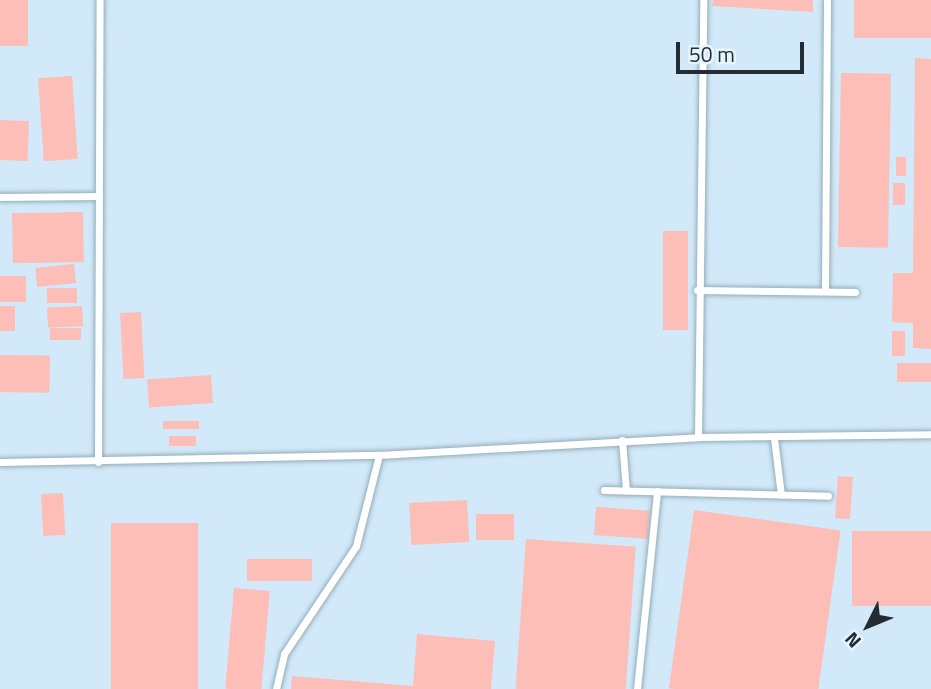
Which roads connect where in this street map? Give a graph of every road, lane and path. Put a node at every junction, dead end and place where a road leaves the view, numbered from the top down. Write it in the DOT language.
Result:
graph roads {
  1 [pos="100,0"];
  2 [pos="703,0"];
  3 [pos="827,0"];
  4 [pos="98,196"];
  5 [pos="0,197"];
  6 [pos="697,290"];
  7 [pos="825,291"];
  8 [pos="855,292"];
  9 [pos="931,434"];
  10 [pos="698,437"];
  11 [pos="774,438"];
  12 [pos="622,440"];
  13 [pos="379,455"];
  14 [pos="0,462"];
  15 [pos="98,462"];
  16 [pos="604,490"];
  17 [pos="626,491"];
  18 [pos="657,491"];
  19 [pos="781,495"];
  20 [pos="828,496"];
  21 [pos="276,689"];
  22 [pos="637,689"];
  1 -- 4 [label="lane"];
  2 -- 6 [label="lane"];
  3 -- 7 [label="lane"];
  4 -- 5 [label="lane"];
  4 -- 15 [label="lane"];
  6 -- 7 [label="lane"];
  6 -- 10 [label="lane"];
  7 -- 8 [label="lane"];
  9 -- 11 [label="lane"];
  10 -- 11 [label="lane"];
  10 -- 12 [label="lane"];
  11 -- 19 [label="lane"];
  12 -- 13 [label="lane"];
  12 -- 17 [label="lane"];
  13 -- 15 [label="lane"];
  13 -- 21 [label="lane"];
  14 -- 15 [label="lane"];
  16 -- 17 [label="lane"];
  17 -- 18 [label="lane"];
  18 -- 19 [label="lane"];
  18 -- 22 [label="lane"];
  19 -- 20 [label="lane"];
}
